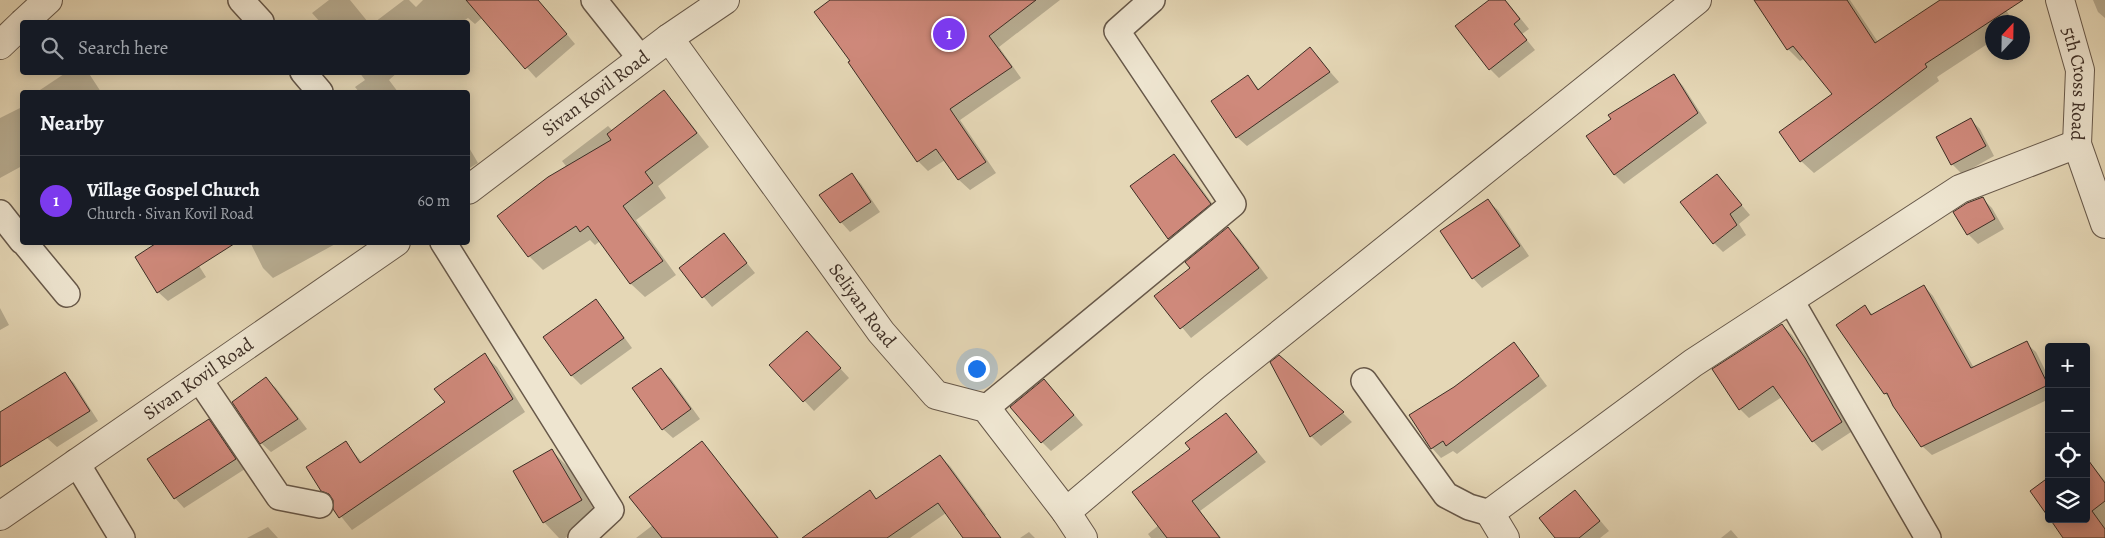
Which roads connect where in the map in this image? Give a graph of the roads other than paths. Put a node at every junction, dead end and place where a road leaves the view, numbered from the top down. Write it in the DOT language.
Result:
graph roads {
  1 [pos="48,0"];
  2 [pos="241,0"];
  3 [pos="594,0"];
  4 [pos="725,0"];
  5 [pos="1152,0"];
  6 [pos="1697,0"];
  7 [pos="2060,0"];
  8 [pos="26,20"];
  9 [pos="258,20"];
  10 [pos="20,26"];
  11 [pos="669,38"];
  12 [pos="0,45"];
  13 [pos="641,59"];
  14 [pos="306,75"];
  15 [pos="318,90"];
  16 [pos="2077,144"];
  17 [pos="470,188"];
  18 [pos="0,213"];
  19 [pos="2105,224"];
  20 [pos="20,238"];
  21 [pos="26,245"];
  22 [pos="392,245"];
  23 [pos="445,245"];
  24 [pos="67,294"];
  25 [pos="1790,300"];
  26 [pos="199,379"];
  27 [pos="1364,381"];
  28 [pos="986,408"];
  29 [pos="76,462"];
  30 [pos="320,505"];
  31 [pos="1066,512"];
  32 [pos="1490,513"];
  33 [pos="0,516"];
  34 [pos="122,538"];
  35 [pos="581,538"];
  36 [pos="1083,538"];
  37 [pos="1506,538"];
  38 [pos="1928,538"];
  1 -- 8 [label="street"];
  2 -- 9 [label="lane"];
  3 -- 13 [label="lane"];
  4 -- 11 [label="street, Sivan Kovil Road"];
  5 -- 28 [label="lane"];
  6 -- 31 [label="street"];
  7 -- 16 [label="street, 5th Cross Road"];
  10 -- 12 [label="street"];
  11 -- 13 [label="street, Sivan Kovil Road"];
  11 -- 28 [label="street, Seliyan Road"];
  13 -- 17 [label="street, Sivan Kovil Road"];
  14 -- 15 [label="lane"];
  16 -- 19 [label="street, 5th Cross Road"];
  16 -- 25 [label="street"];
  18 -- 20 [label="lane"];
  21 -- 24 [label="lane"];
  22 -- 26 [label="street, Sivan Kovil Road"];
  23 -- 35 [label="lane"];
  25 -- 32 [label="street"];
  25 -- 38 [label="lane"];
  26 -- 29 [label="street, Sivan Kovil Road"];
  26 -- 30 [label="lane"];
  27 -- 32 [label="lane"];
  28 -- 31 [label="street"];
  29 -- 33 [label="street, Sivan Kovil Road"];
  29 -- 34 [label="lane"];
  31 -- 36 [label="street"];
  32 -- 37 [label="street"];
}
